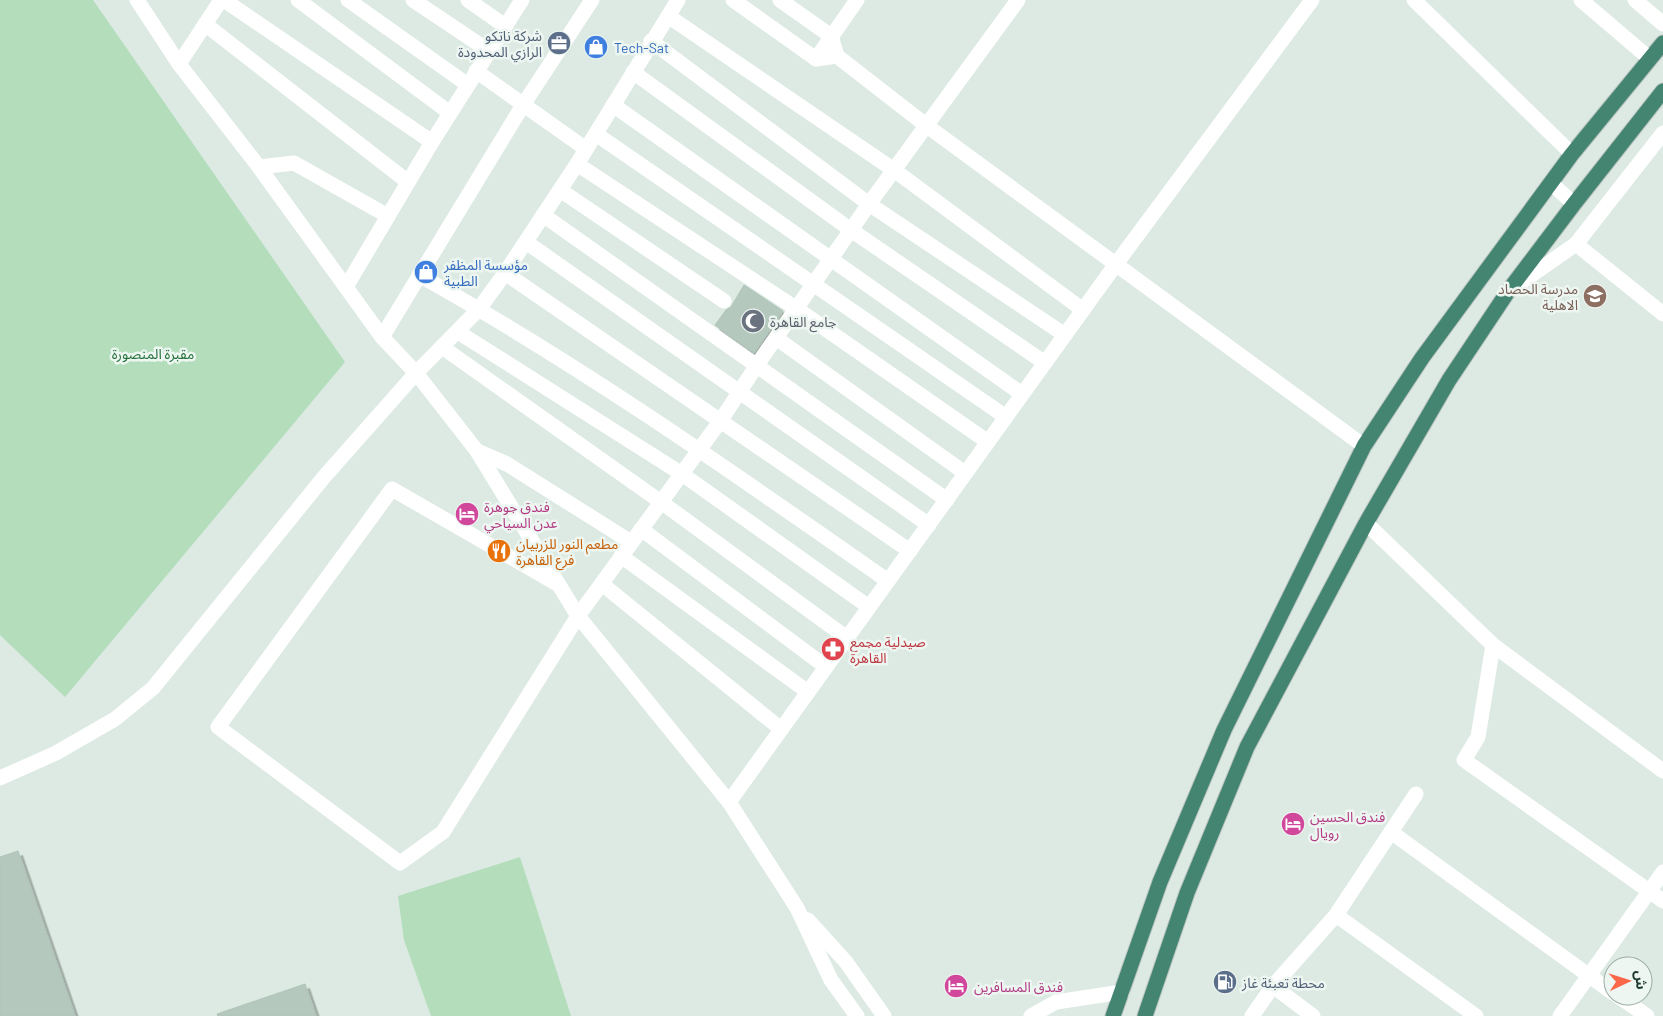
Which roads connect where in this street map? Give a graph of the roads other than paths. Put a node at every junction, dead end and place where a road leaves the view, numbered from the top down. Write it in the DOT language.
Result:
graph roads {
  1 [pos="137,0"];
  2 [pos="223,0"];
  3 [pos="298,0"];
  4 [pos="348,0"];
  5 [pos="413,0"];
  6 [pos="468,0"];
  7 [pos="522,0"];
  8 [pos="592,0"];
  9 [pos="678,0"];
  10 [pos="733,0"];
  11 [pos="780,0"];
  12 [pos="857,0"];
  13 [pos="1018,0"];
  14 [pos="1312,0"];
  15 [pos="1414,0"];
  16 [pos="1581,0"];
  17 [pos="1635,0"];
  18 [pos="668,16"];
  19 [pos="205,24"];
  20 [pos="1663,24"];
  21 [pos="505,26"];
  22 [pos="832,36"];
  23 [pos="651,40"];
  24 [pos="1663,43"];
  25 [pos="489,51"];
  26 [pos="837,56"];
  27 [pos="1649,58"];
  28 [pos="816,59"];
  29 [pos="179,64"];
  30 [pos="476,71"];
  31 [pos="633,72"];
  32 [pos="468,85"];
  33 [pos="1663,91"];
  34 [pos="523,105"];
  35 [pos="613,105"];
  36 [pos="450,113"];
  37 [pos="927,126"];
  38 [pos="1663,133"];
  39 [pos="596,134"];
  40 [pos="432,142"];
  41 [pos="586,149"];
  42 [pos="1572,154"];
  43 [pos="577,164"];
  44 [pos="259,167"];
  45 [pos="894,170"];
  46 [pos="408,182"];
  47 [pos="1551,183"];
  48 [pos="560,190"];
  49 [pos="869,204"];
  50 [pos="1574,204"];
  51 [pos="543,215"];
  52 [pos="388,216"];
  53 [pos="850,230"];
  54 [pos="526,242"];
  55 [pos="1576,244"];
  56 [pos="831,259"];
  57 [pos="1116,264"];
  58 [pos="505,273"];
  59 [pos="419,275"];
  60 [pos="814,284"];
  61 [pos="346,287"];
  62 [pos="1510,290"];
  63 [pos="724,301"];
  64 [pos="479,309"];
  65 [pos="797,309"];
  66 [pos="1083,310"];
  67 [pos="1663,314"];
  68 [pos="458,332"];
  69 [pos="1065,335"];
  70 [pos="382,337"];
  71 [pos="776,338"];
  72 [pos="442,347"];
  73 [pos="1045,363"];
  74 [pos="756,365"];
  75 [pos="416,373"];
  76 [pos="739,392"];
  77 [pos="1022,394"];
  78 [pos="1006,418"];
  79 [pos="721,420"];
  80 [pos="988,442"];
  81 [pos="1364,446"];
  82 [pos="700,450"];
  83 [pos="477,451"];
  84 [pos="966,473"];
  85 [pos="682,474"];
  86 [pos="947,500"];
  87 [pos="661,502"];
  88 [pos="1366,523"];
  89 [pos="929,525"];
  90 [pos="641,528"];
  91 [pos="631,542"];
  92 [pos="910,551"];
  93 [pos="621,556"];
  94 [pos="888,581"];
  95 [pos="602,584"];
  96 [pos="560,585"];
  97 [pos="870,607"];
  98 [pos="578,616"];
  99 [pos="847,638"];
  100 [pos="1493,645"];
  101 [pos="826,667"];
  102 [pos="808,692"];
  103 [pos="782,729"];
  104 [pos="1663,771"];
  105 [pos="0,778"];
  106 [pos="1416,794"];
  107 [pos="729,802"];
  108 [pos="1391,832"];
  109 [pos="1663,872"];
  110 [pos="1649,892"];
  111 [pos="1663,901"];
  112 [pos="797,908"];
  113 [pos="1336,915"];
  114 [pos="1589,976"];
  115 [pos="1603,985"];
  116 [pos="1273,986"];
  117 [pos="1122,992"];
  118 [pos="1632,1006"];
  119 [pos="856,1016"];
  120 [pos="884,1016"];
  121 [pos="1031,1016"];
  122 [pos="1113,1016"];
  123 [pos="1145,1016"];
  124 [pos="1252,1016"];
  125 [pos="1313,1016"];
  126 [pos="1476,1016"];
  127 [pos="1560,1016"];
  128 [pos="1647,1016"];
  1 -- 29 [label="street"];
  2 -- 19 [label="street"];
  2 -- 40 [label="street"];
  3 -- 36 [label="street"];
  4 -- 32 [label="street"];
  5 -- 25 [label="street"];
  6 -- 21 [label="street"];
  7 -- 21 [label="street"];
  8 -- 34 [label="street"];
  9 -- 18 [label="street"];
  10 -- 28 [label="street"];
  11 -- 22 [label="street"];
  12 -- 22 [label="street"];
  13 -- 37 [label="street"];
  14 -- 57 [label="street"];
  15 -- 42 [label="street"];
  16 -- 27 [label="street"];
  17 -- 20 [label="street"];
  18 -- 23 [label="street"];
  18 -- 45 [label="street"];
  19 -- 29 [label="street"];
  19 -- 46 [label="street"];
  21 -- 25 [label="street"];
  22 -- 26 [label="street"];
  22 -- 28 [label="street"];
  23 -- 31 [label="street"];
  23 -- 49 [label="street"];
  24 -- 27 [label="highway"];
  25 -- 30 [label="street"];
  26 -- 28 [label="street"];
  26 -- 37 [label="street"];
  27 -- 42 [label="highway"];
  29 -- 44 [label="street"];
  30 -- 32 [label="street"];
  30 -- 34 [label="street"];
  31 -- 35 [label="street"];
  31 -- 53 [label="street"];
  32 -- 36 [label="street"];
  33 -- 50 [label="highway"];
  34 -- 41 [label="street"];
  34 -- 59 [label="street"];
  35 -- 39 [label="street"];
  35 -- 56 [label="street"];
  36 -- 40 [label="street"];
  37 -- 45 [label="street"];
  37 -- 57 [label="street"];
  38 -- 55 [label="street"];
  39 -- 41 [label="street"];
  39 -- 60 [label="street"];
  40 -- 46 [label="street"];
  41 -- 43 [label="street"];
  42 -- 47 [label="highway"];
  43 -- 48 [label="street"];
  43 -- 65 [label="street"];
  44 -- 52 [label="street"];
  44 -- 61 [label="street"];
  45 -- 49 [label="street"];
  45 -- 66 [label="street"];
  46 -- 52 [label="street"];
  47 -- 50 [label="street"];
  47 -- 81 [label="highway"];
  48 -- 51 [label="street"];
  48 -- 63 [label="street"];
  49 -- 53 [label="street"];
  49 -- 69 [label="street"];
  50 -- 62 [label="highway"];
  51 -- 54 [label="street"];
  51 -- 74 [label="street"];
  52 -- 61 [label="street"];
  53 -- 56 [label="street"];
  53 -- 73 [label="street"];
  54 -- 58 [label="street"];
  54 -- 76 [label="street"];
  55 -- 62 [label="street"];
  55 -- 67 [label="street"];
  56 -- 60 [label="street"];
  56 -- 77 [label="street"];
  57 -- 66 [label="street"];
  57 -- 81 [label="street"];
  58 -- 64 [label="street"];
  58 -- 79 [label="street"];
  59 -- 64 [label="street"];
  59 -- 70 [label="street"];
  60 -- 65 [label="street"];
  60 -- 78 [label="street"];
  61 -- 70 [label="street"];
  62 -- 88 [label="highway"];
  64 -- 68 [label="street"];
  64 -- 82 [label="street"];
  65 -- 71 [label="street"];
  65 -- 80 [label="street"];
  66 -- 69 [label="street"];
  68 -- 72 [label="street"];
  68 -- 85 [label="street"];
  69 -- 73 [label="street"];
  70 -- 75 [label="street"];
  71 -- 74 [label="street"];
  71 -- 84 [label="street"];
  72 -- 75 [label="street"];
  72 -- 87 [label="street"];
  73 -- 77 [label="street"];
  74 -- 76 [label="street"];
  74 -- 86 [label="street"];
  75 -- 83 [label="street"];
  75 -- 105 [label="street"];
  76 -- 79 [label="street"];
  76 -- 89 [label="street"];
  77 -- 78 [label="street"];
  78 -- 80 [label="street"];
  79 -- 82 [label="street"];
  79 -- 92 [label="street"];
  80 -- 84 [label="street"];
  81 -- 117 [label="highway"];
  82 -- 85 [label="street"];
  82 -- 94 [label="street"];
  83 -- 91 [label="street"];
  83 -- 96 [label="street"];
  84 -- 86 [label="street"];
  85 -- 87 [label="street"];
  85 -- 97 [label="street"];
  86 -- 89 [label="street"];
  87 -- 90 [label="street"];
  87 -- 99 [label="street"];
  88 -- 100 [label="street"];
  88 -- 123 [label="highway"];
  89 -- 92 [label="street"];
  90 -- 91 [label="street"];
  90 -- 101 [label="street"];
  91 -- 93 [label="street"];
  92 -- 94 [label="street"];
  93 -- 95 [label="street"];
  93 -- 102 [label="street"];
  94 -- 97 [label="street"];
  95 -- 98 [label="street"];
  95 -- 103 [label="street"];
  96 -- 98 [label="street"];
  96 -- 98 [label="street"];
  97 -- 99 [label="street"];
  98 -- 107 [label="street"];
  99 -- 101 [label="street"];
  100 -- 104 [label="street"];
  100 -- 110 [label="street"];
  101 -- 102 [label="street"];
  102 -- 103 [label="street"];
  103 -- 107 [label="street"];
  106 -- 108 [label="street"];
  107 -- 112 [label="street"];
  108 -- 113 [label="street"];
  108 -- 114 [label="street"];
  109 -- 110 [label="street"];
  110 -- 111 [label="street"];
  110 -- 114 [label="street"];
  112 -- 119 [label="street"];
  112 -- 120 [label="street"];
  113 -- 116 [label="street"];
  113 -- 126 [label="street"];
  114 -- 115 [label="street"];
  114 -- 127 [label="street"];
  116 -- 124 [label="street"];
  116 -- 125 [label="street"];
  117 -- 121 [label="street"];
  117 -- 122 [label="highway"];
  118 -- 128 [label="street"];
}
